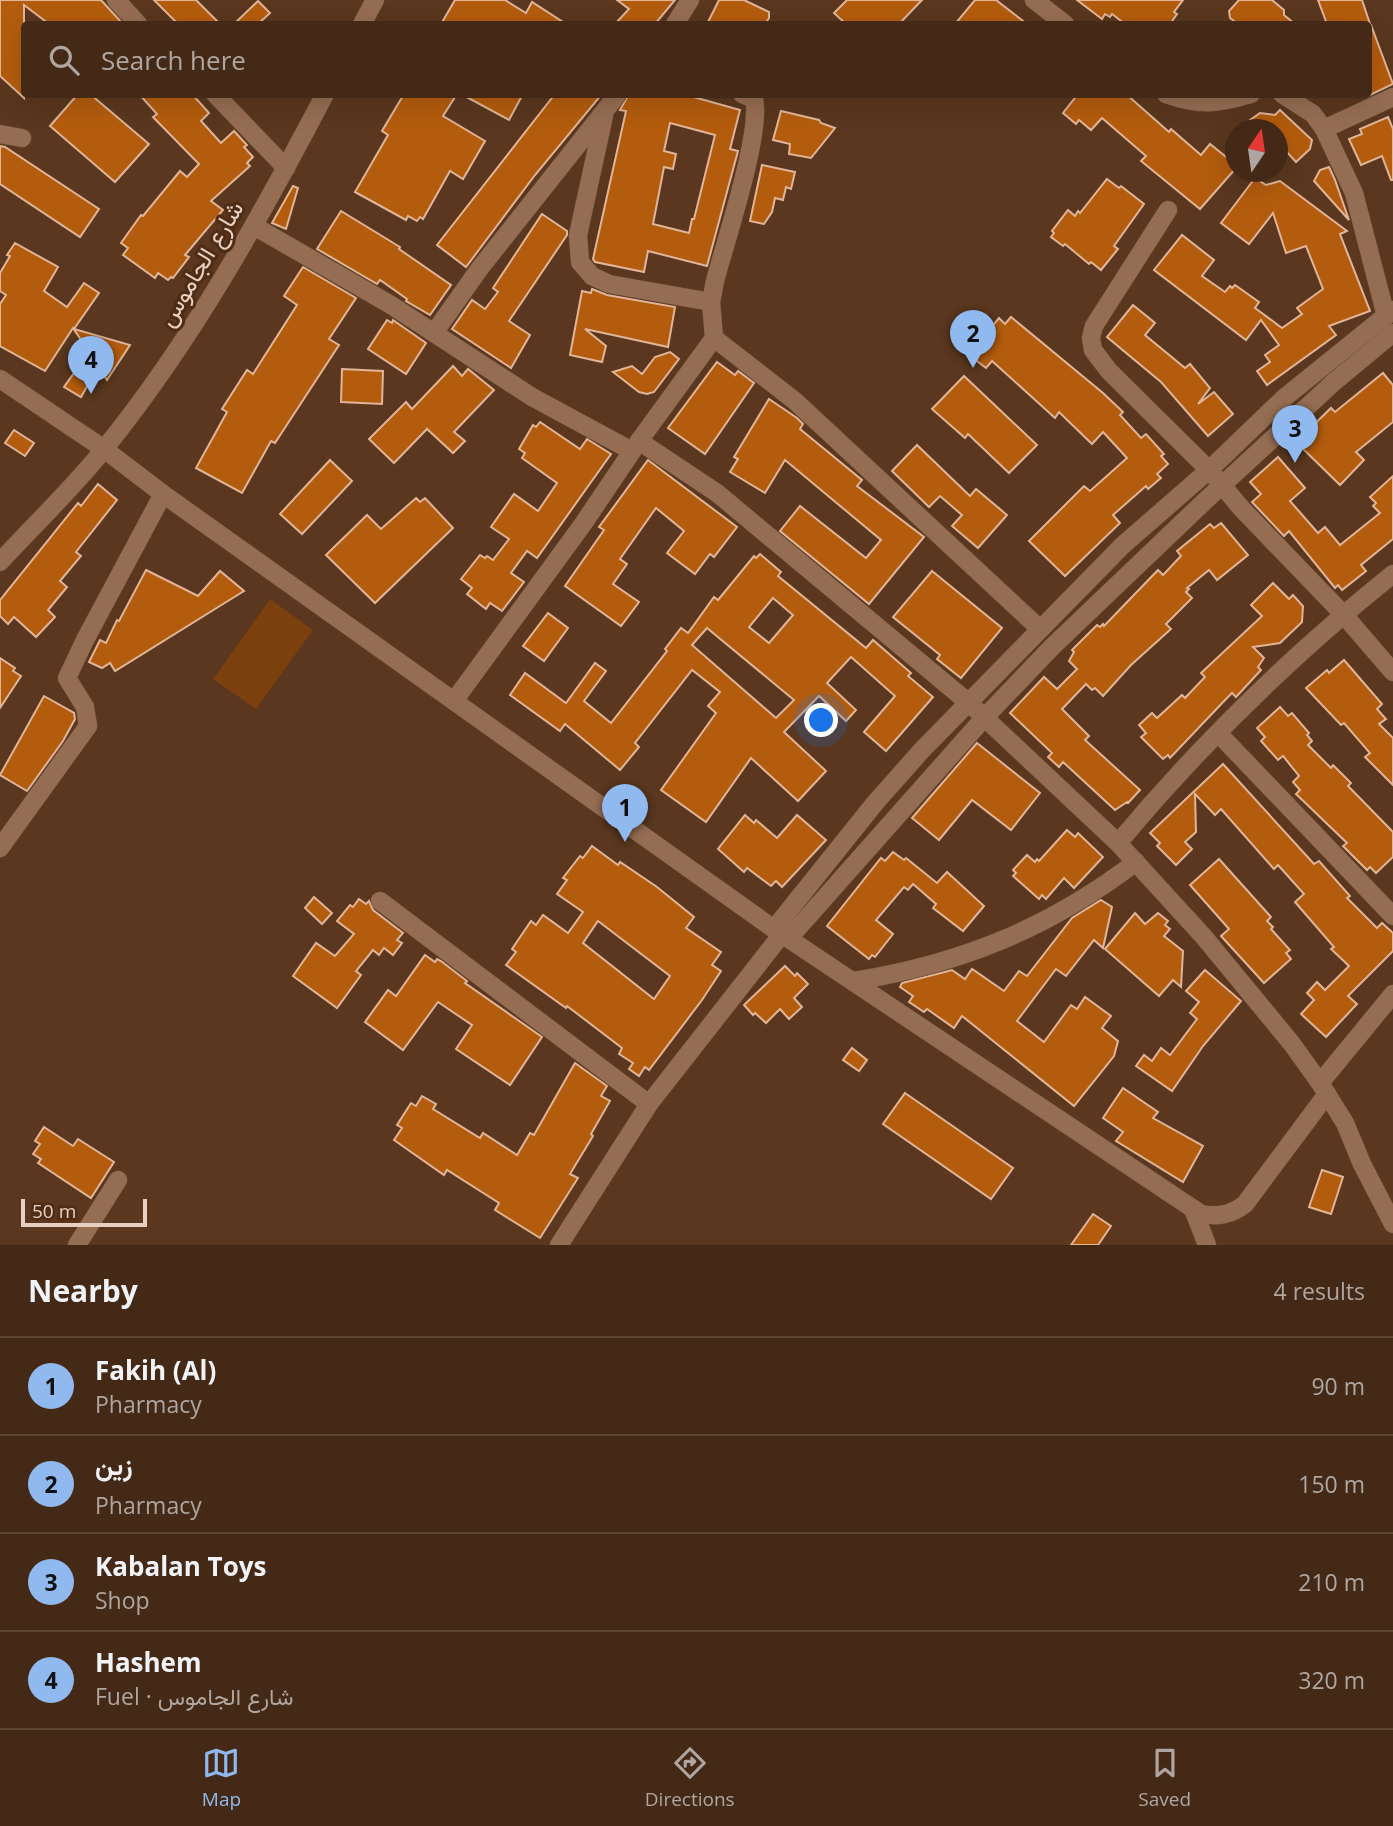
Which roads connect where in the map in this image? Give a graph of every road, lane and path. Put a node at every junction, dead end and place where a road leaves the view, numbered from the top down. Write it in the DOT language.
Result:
graph roads {
  1 [pos="116,0"];
  2 [pos="374,0"];
  3 [pos="690,0"];
  4 [pos="1034,0"];
  5 [pos="135,21"];
  6 [pos="364,21"];
  7 [pos="677,21"];
  8 [pos="1061,21"];
  9 [pos="1393,97"];
  10 [pos="219,98"];
  11 [pos="323,98"];
  12 [pos="615,98"];
  13 [pos="752,98"];
  14 [pos="1177,98"];
  15 [pos="1233,98"];
  16 [pos="1288,98"];
  17 [pos="606,109"];
  18 [pos="1324,129"];
  19 [pos="0,134"];
  20 [pos="22,138"];
  21 [pos="286,168"];
  22 [pos="1168,210"];
  23 [pos="254,226"];
  24 [pos="711,302"];
  25 [pos="1389,313"];
  26 [pos="434,333"];
  27 [pos="1393,334"];
  28 [pos="714,338"];
  29 [pos="0,379"];
  30 [pos="635,446"];
  31 [pos="104,449"];
  32 [pos="1209,470"];
  33 [pos="1222,484"];
  34 [pos="163,494"];
  35 [pos="0,562"];
  36 [pos="1393,574"];
  37 [pos="1343,614"];
  38 [pos="1040,629"];
  39 [pos="1393,671"];
  40 [pos="454,701"];
  41 [pos="969,703"];
  42 [pos="985,717"];
  43 [pos="1219,734"];
  44 [pos="1118,843"];
  45 [pos="0,848"];
  46 [pos="1136,862"];
  47 [pos="380,901"];
  48 [pos="1393,916"];
  49 [pos="782,934"];
  50 [pos="854,981"];
  51 [pos="1393,994"];
  52 [pos="1323,1089"];
  53 [pos="649,1104"];
  54 [pos="118,1180"];
  55 [pos="1193,1209"];
  56 [pos="1393,1224"];
  57 [pos="77,1245"];
  58 [pos="559,1245"];
  59 [pos="1207,1245"];
  1 -- 5 [label="street"];
  2 -- 6 [label="street"];
  3 -- 7 [label="street"];
  4 -- 8 [label="street"];
  9 -- 18 [label="street"];
  10 -- 21 [label="street"];
  11 -- 21 [label="street, شارع الجاموس"];
  12 -- 17 [label="street"];
  13 -- 24 [label="street"];
  14 -- 15 [label="street"];
  16 -- 18 [label="street"];
  17 -- 24 [label="street"];
  17 -- 26 [label="street"];
  18 -- 25 [label="street"];
  19 -- 20 [label="street"];
  21 -- 23 [label="street, شارع الجاموس"];
  22 -- 32 [label="street"];
  23 -- 26 [label="street"];
  23 -- 31 [label="street, شارع الجاموس"];
  24 -- 28 [label="street"];
  25 -- 32 [label="street"];
  26 -- 30 [label="street"];
  27 -- 33 [label="street"];
  28 -- 30 [label="street"];
  28 -- 38 [label="street"];
  29 -- 31 [label="street"];
  30 -- 40 [label="street"];
  30 -- 41 [label="street"];
  31 -- 34 [label="street"];
  31 -- 35 [label="street, شارع الجاموس"];
  32 -- 33 [label="street"];
  32 -- 38 [label="street"];
  33 -- 37 [label="street"];
  33 -- 42 [label="street"];
  34 -- 40 [label="street"];
  34 -- 45 [label="street"];
  36 -- 37 [label="street"];
  37 -- 39 [label="street"];
  37 -- 43 [label="street"];
  38 -- 41 [label="street"];
  40 -- 49 [label="street"];
  41 -- 42 [label="street"];
  41 -- 49 [label="street"];
  42 -- 44 [label="street"];
  42 -- 49 [label="street"];
  43 -- 44 [label="street"];
  43 -- 48 [label="street"];
  44 -- 46 [label="street"];
  46 -- 50 [label="street"];
  46 -- 52 [label="street"];
  47 -- 53 [label="street"];
  49 -- 50 [label="street"];
  49 -- 53 [label="street"];
  50 -- 55 [label="street"];
  51 -- 52 [label="street"];
  52 -- 55 [label="street"];
  52 -- 56 [label="street"];
  53 -- 58 [label="street"];
  54 -- 57 [label="street"];
  55 -- 59 [label="street"];
}
